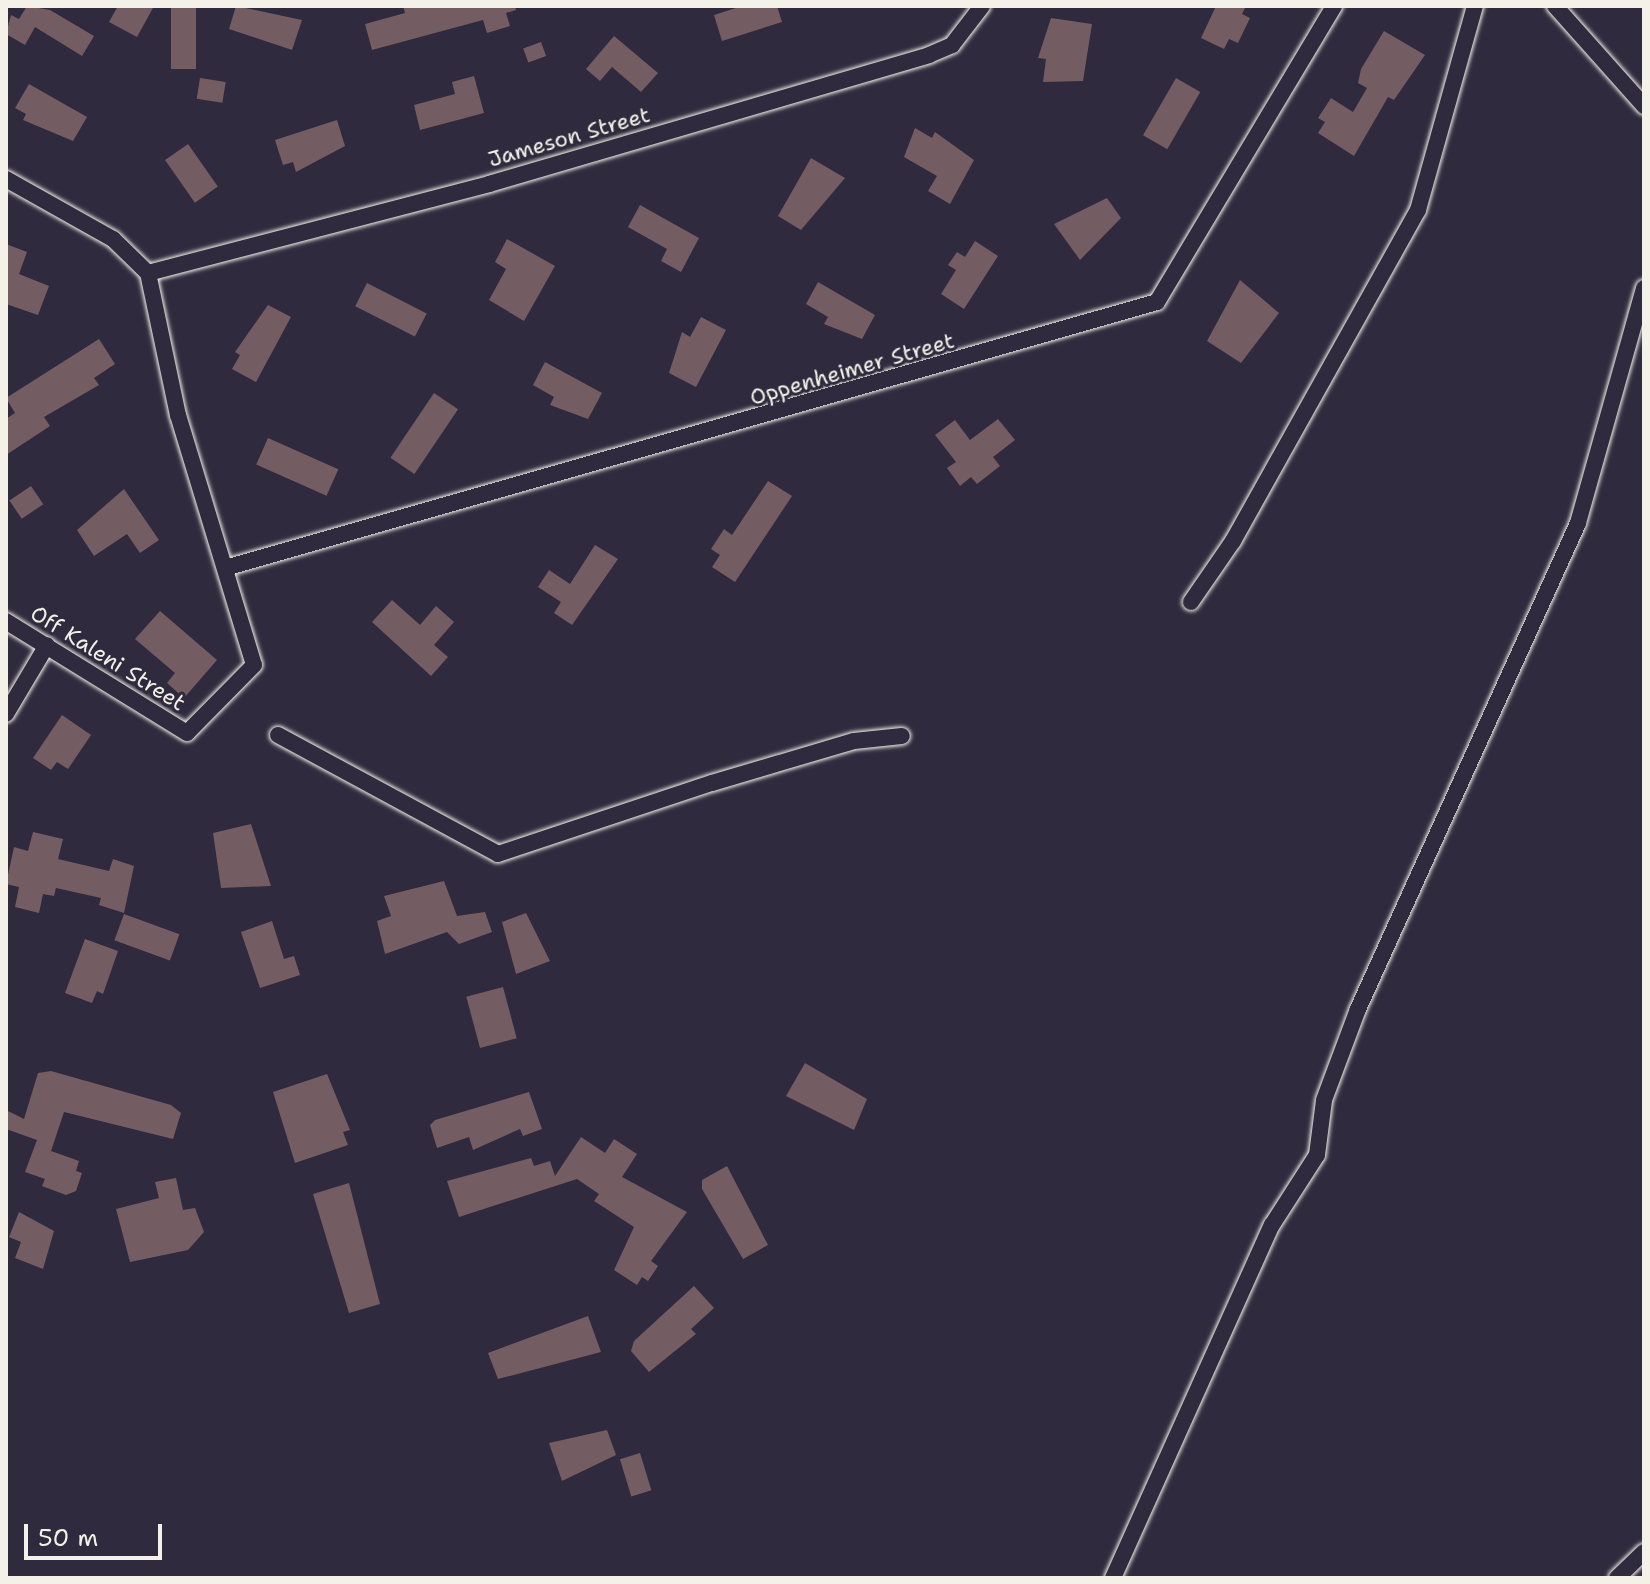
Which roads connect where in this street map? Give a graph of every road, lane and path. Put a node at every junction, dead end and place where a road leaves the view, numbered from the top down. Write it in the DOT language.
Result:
graph roads {
  1 [pos="982,6"];
  2 [pos="1334,6"];
  3 [pos="1475,6"];
  4 [pos="1555,6"];
  5 [pos="1644,106"];
  6 [pos="6,179"];
  7 [pos="148,273"];
  8 [pos="1644,288"];
  9 [pos="225,568"];
  10 [pos="1191,602"];
  11 [pos="6,621"];
  12 [pos="47,645"];
  13 [pos="6,714"];
  14 [pos="278,735"];
  15 [pos="902,736"];
  16 [pos="1644,1552"];
  17 [pos="1113,1578"];
  18 [pos="1617,1578"];
  1 -- 7 [label="street, Jameson Street"];
  2 -- 9 [label="street, Oppenheimer Street"];
  3 -- 10 [label="street"];
  4 -- 5 [label="street"];
  6 -- 7 [label="street"];
  7 -- 9 [label="street"];
  8 -- 17 [label="street"];
  9 -- 12 [label="street, Off Kaleni Street"];
  11 -- 12 [label="street, Off Kaleni Street"];
  12 -- 13 [label="street"];
  14 -- 15 [label="street"];
  16 -- 18 [label="street"];
}
